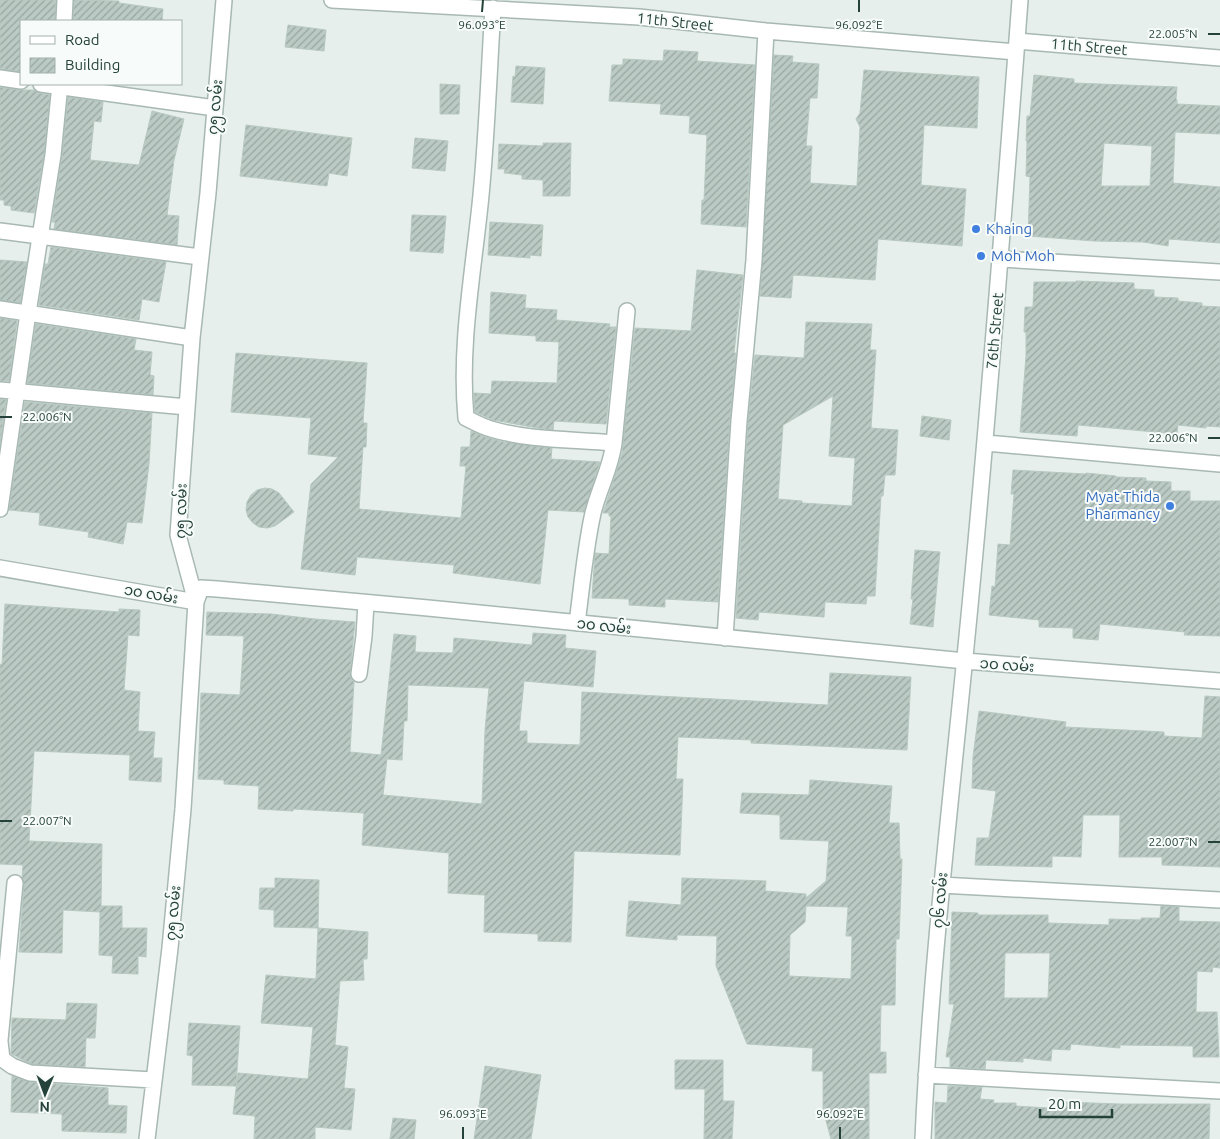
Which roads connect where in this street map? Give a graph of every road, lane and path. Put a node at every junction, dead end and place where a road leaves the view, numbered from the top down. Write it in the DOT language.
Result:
graph roads {
  1 [pos="65,0"];
  2 [pos="220,0"];
  3 [pos="332,0"];
  4 [pos="1020,0"];
  5 [pos="493,8"];
  6 [pos="64,20"];
  7 [pos="766,31"];
  8 [pos="1017,47"];
  9 [pos="1220,58"];
  10 [pos="0,78"];
  11 [pos="20,81"];
  12 [pos="60,85"];
  13 [pos="215,108"];
  14 [pos="0,231"];
  15 [pos="40,237"];
  16 [pos="200,257"];
  17 [pos="1001,259"];
  18 [pos="1220,272"];
  19 [pos="0,309"];
  20 [pos="627,311"];
  21 [pos="28,313"];
  22 [pos="192,338"];
  23 [pos="0,390"];
  24 [pos="18,392"];
  25 [pos="187,408"];
  26 [pos="614,443"];
  27 [pos="986,443"];
  28 [pos="1220,464"];
  29 [pos="0,509"];
  30 [pos="0,568"];
  31 [pos="196,602"];
  32 [pos="366,602"];
  33 [pos="577,623"];
  34 [pos="725,638"];
  35 [pos="965,662"];
  36 [pos="359,674"];
  37 [pos="1220,681"];
  38 [pos="16,882"];
  39 [pos="941,885"];
  40 [pos="1220,900"];
  41 [pos="0,1041"];
  42 [pos="926,1075"];
  43 [pos="153,1080"];
  44 [pos="1220,1091"];
  45 [pos="147,1139"];
  46 [pos="923,1139"];
  1 -- 6 [label="street"];
  2 -- 13 [label="street, ၇၅ လမ်း"];
  3 -- 5 [label="street, 11th Street"];
  4 -- 8 [label="street, 76th Street"];
  5 -- 7 [label="street, 11th Street"];
  5 -- 26 [label="street"];
  7 -- 8 [label="street, 11th Street"];
  7 -- 34 [label="street"];
  8 -- 9 [label="street, 11th Street"];
  8 -- 17 [label="street, 76th Street"];
  10 -- 11 [label="street"];
  12 -- 13 [label="street"];
  12 -- 15 [label="street"];
  13 -- 16 [label="street, ၇၅ လမ်း"];
  14 -- 15 [label="street"];
  15 -- 16 [label="street"];
  15 -- 21 [label="street"];
  16 -- 22 [label="street, ၇၅ လမ်း"];
  17 -- 18 [label="street"];
  17 -- 27 [label="street, 76th Street"];
  19 -- 21 [label="street"];
  20 -- 26 [label="street"];
  21 -- 22 [label="street"];
  21 -- 24 [label="street"];
  22 -- 25 [label="street, ၇၅ လမ်း"];
  23 -- 24 [label="street"];
  24 -- 25 [label="street"];
  24 -- 29 [label="street"];
  25 -- 31 [label="street, ၇၅ လမ်း"];
  26 -- 33 [label="street"];
  27 -- 28 [label="street"];
  27 -- 35 [label="street, 76th Street"];
  30 -- 31 [label="street, ၁၀ လမ်း"];
  31 -- 32 [label="street, ၁၀ လမ်း"];
  31 -- 43 [label="street, ၇၅ လမ်း"];
  32 -- 33 [label="street, ၁၀ လမ်း"];
  32 -- 36 [label="street"];
  33 -- 34 [label="street, ၁၀ လမ်း"];
  34 -- 35 [label="street, ၁၀ လမ်း"];
  35 -- 37 [label="street, ၁၀ လမ်း"];
  35 -- 39 [label="street, ၇၆ လမ်း"];
  38 -- 41 [label="street"];
  39 -- 40 [label="street"];
  39 -- 42 [label="street, ၇၆ လမ်း"];
  41 -- 43 [label="street"];
  42 -- 44 [label="street"];
  42 -- 46 [label="street, ၇၆ လမ်း"];
  43 -- 45 [label="street, ၇၅ လမ်း"];
}
